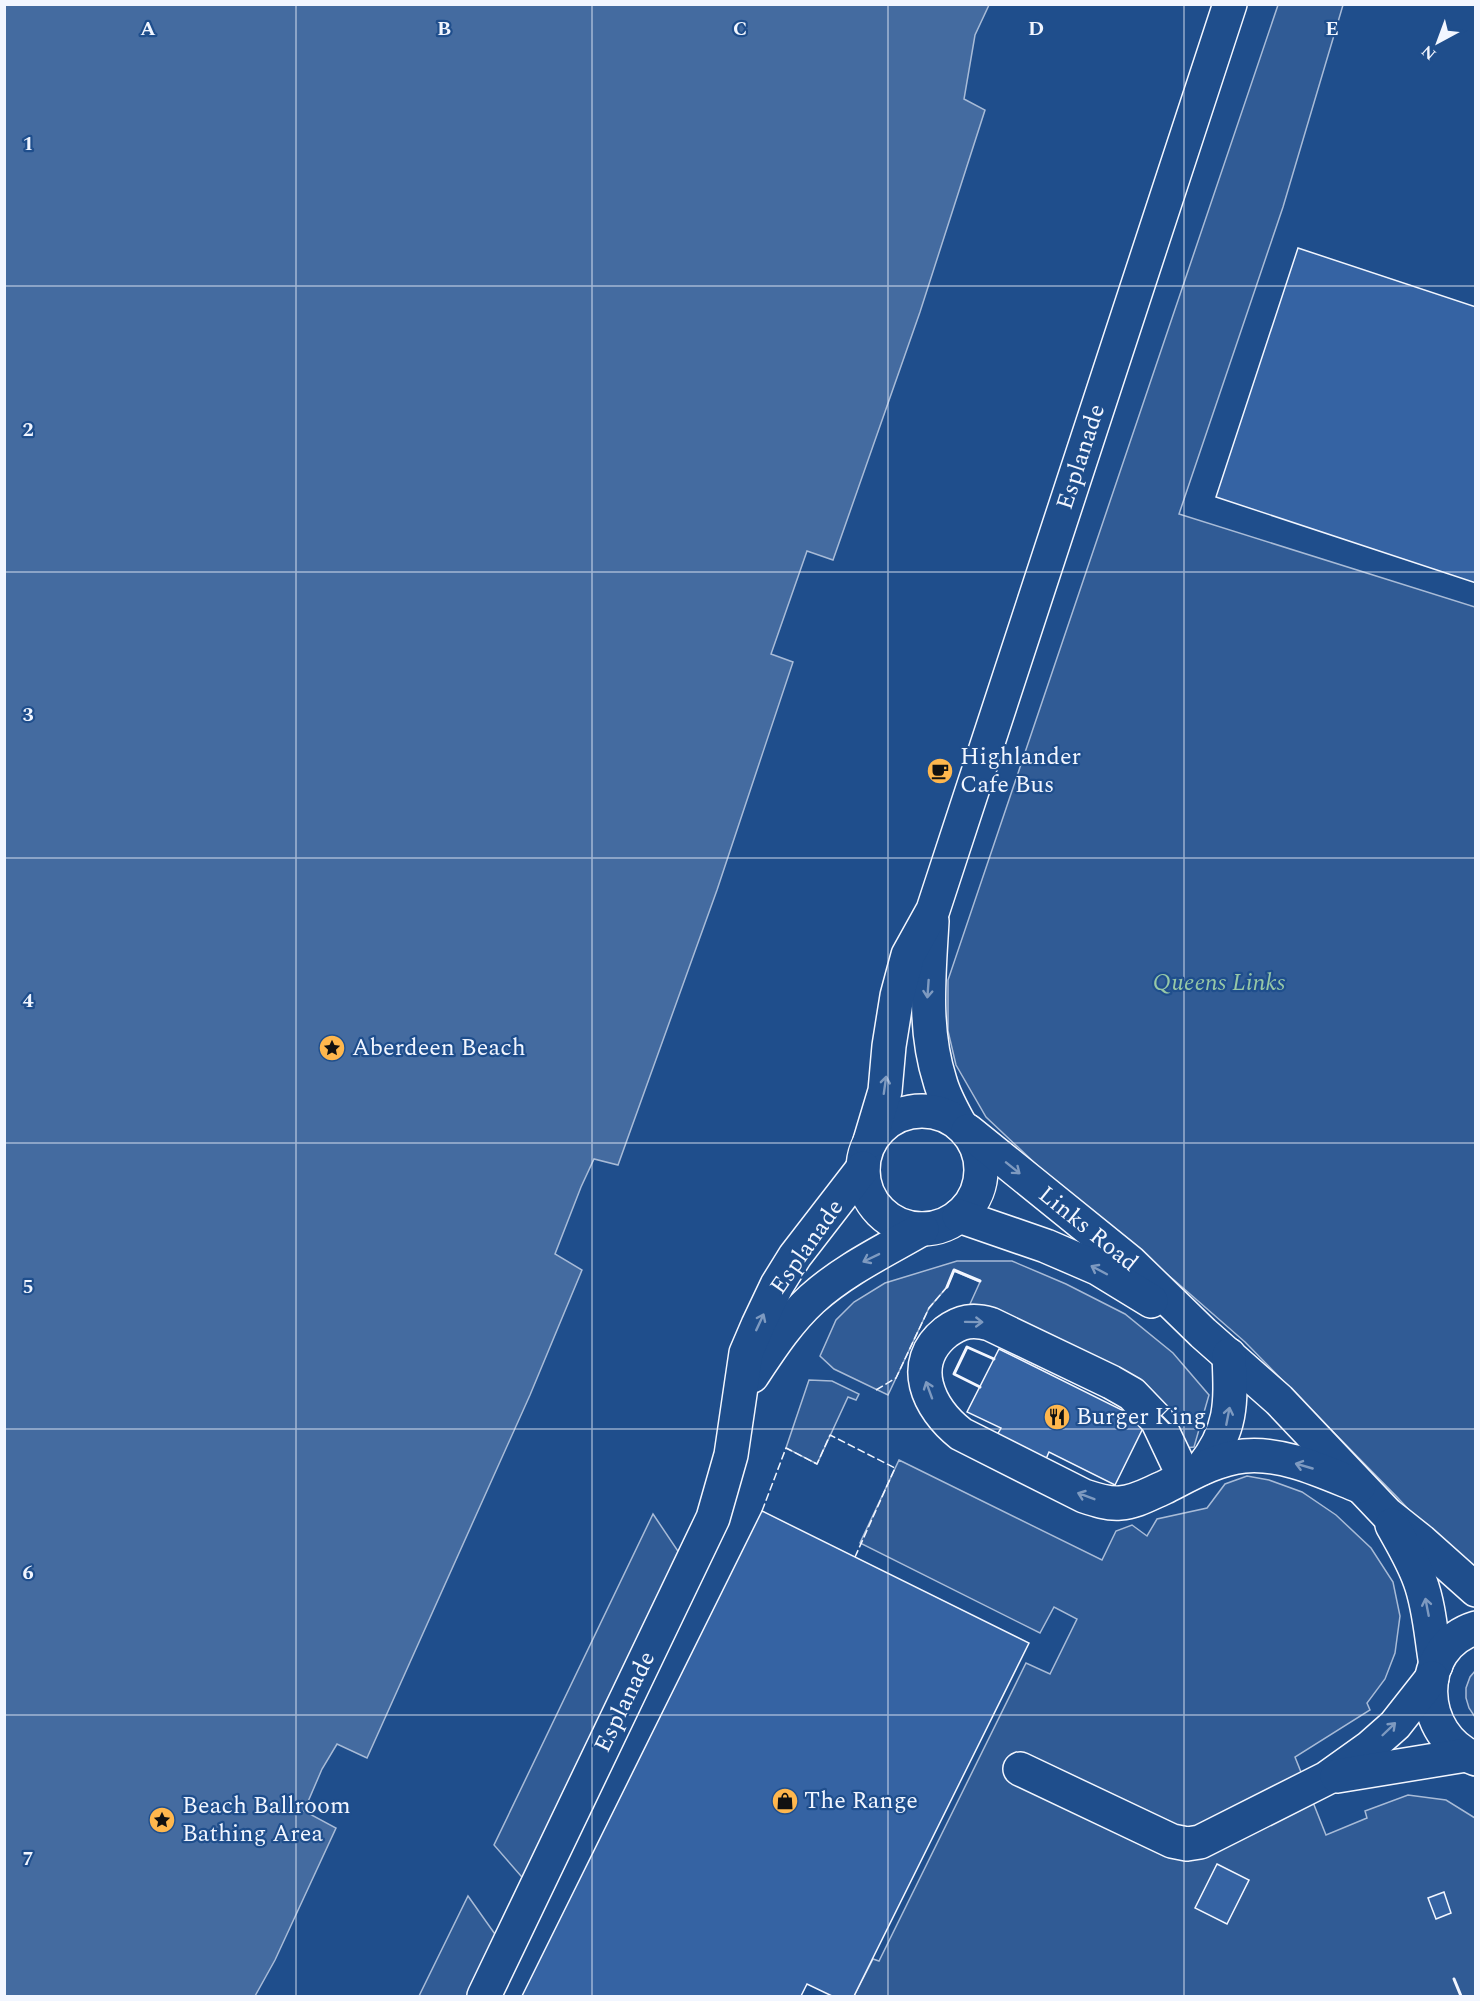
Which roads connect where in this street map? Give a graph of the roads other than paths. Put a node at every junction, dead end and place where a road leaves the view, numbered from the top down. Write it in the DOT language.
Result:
graph roads {
  1 [pos="1230,4"];
  2 [pos="933,910"];
  3 [pos="963,1127"];
  4 [pos="866,1155"];
  5 [pos="959,1216"];
  6 [pos="922,1229"];
  7 [pos="1203,1333"];
  8 [pos="1229,1355"];
  9 [pos="738,1398"];
  10 [pos="1193,1472"];
  11 [pos="1359,1485"];
  12 [pos="1387,1514"];
  13 [pos="1476,1590"];
  14 [pos="1476,1628"];
  15 [pos="1434,1671"];
  16 [pos="1471,1756"];
  17 [pos="1020,1768"];
  18 [pos="1327,1778"];
  19 [pos="484,1996"];
  1 -- 2 [label="street, Esplanade"];
  2 -- 3 [label="street, Esplanade, one-way"];
  4 -- 2 [label="street, Esplanade, one-way"];
  3 -- 4 [label="street"];
  3 -- 5 [label="street"];
  3 -- 7 [label="street, Links Road, one-way"];
  4 -- 6 [label="street"];
  9 -- 4 [label="street, Esplanade, one-way"];
  5 -- 6 [label="street"];
  7 -- 5 [label="street, Links Road, one-way"];
  6 -- 9 [label="street, Esplanade, one-way"];
  7 -- 8 [label="street, Links Road"];
  10 -- 8 [label="street, one-way"];
  8 -- 11 [label="street, Links Road"];
  9 -- 19 [label="street, Esplanade"];
  10 -- 10 [label="street, one-way"];
  11 -- 10 [label="street, one-way"];
  11 -- 12 [label="street, Links Road"];
  12 -- 13 [label="street, Links Road"];
  15 -- 12 [label="street, Links Road, one-way"];
  14 -- 15 [label="street"];
  15 -- 16 [label="street, Links Road"];
  18 -- 15 [label="street, one-way"];
  16 -- 18 [label="street"];
  17 -- 18 [label="street"];
}
